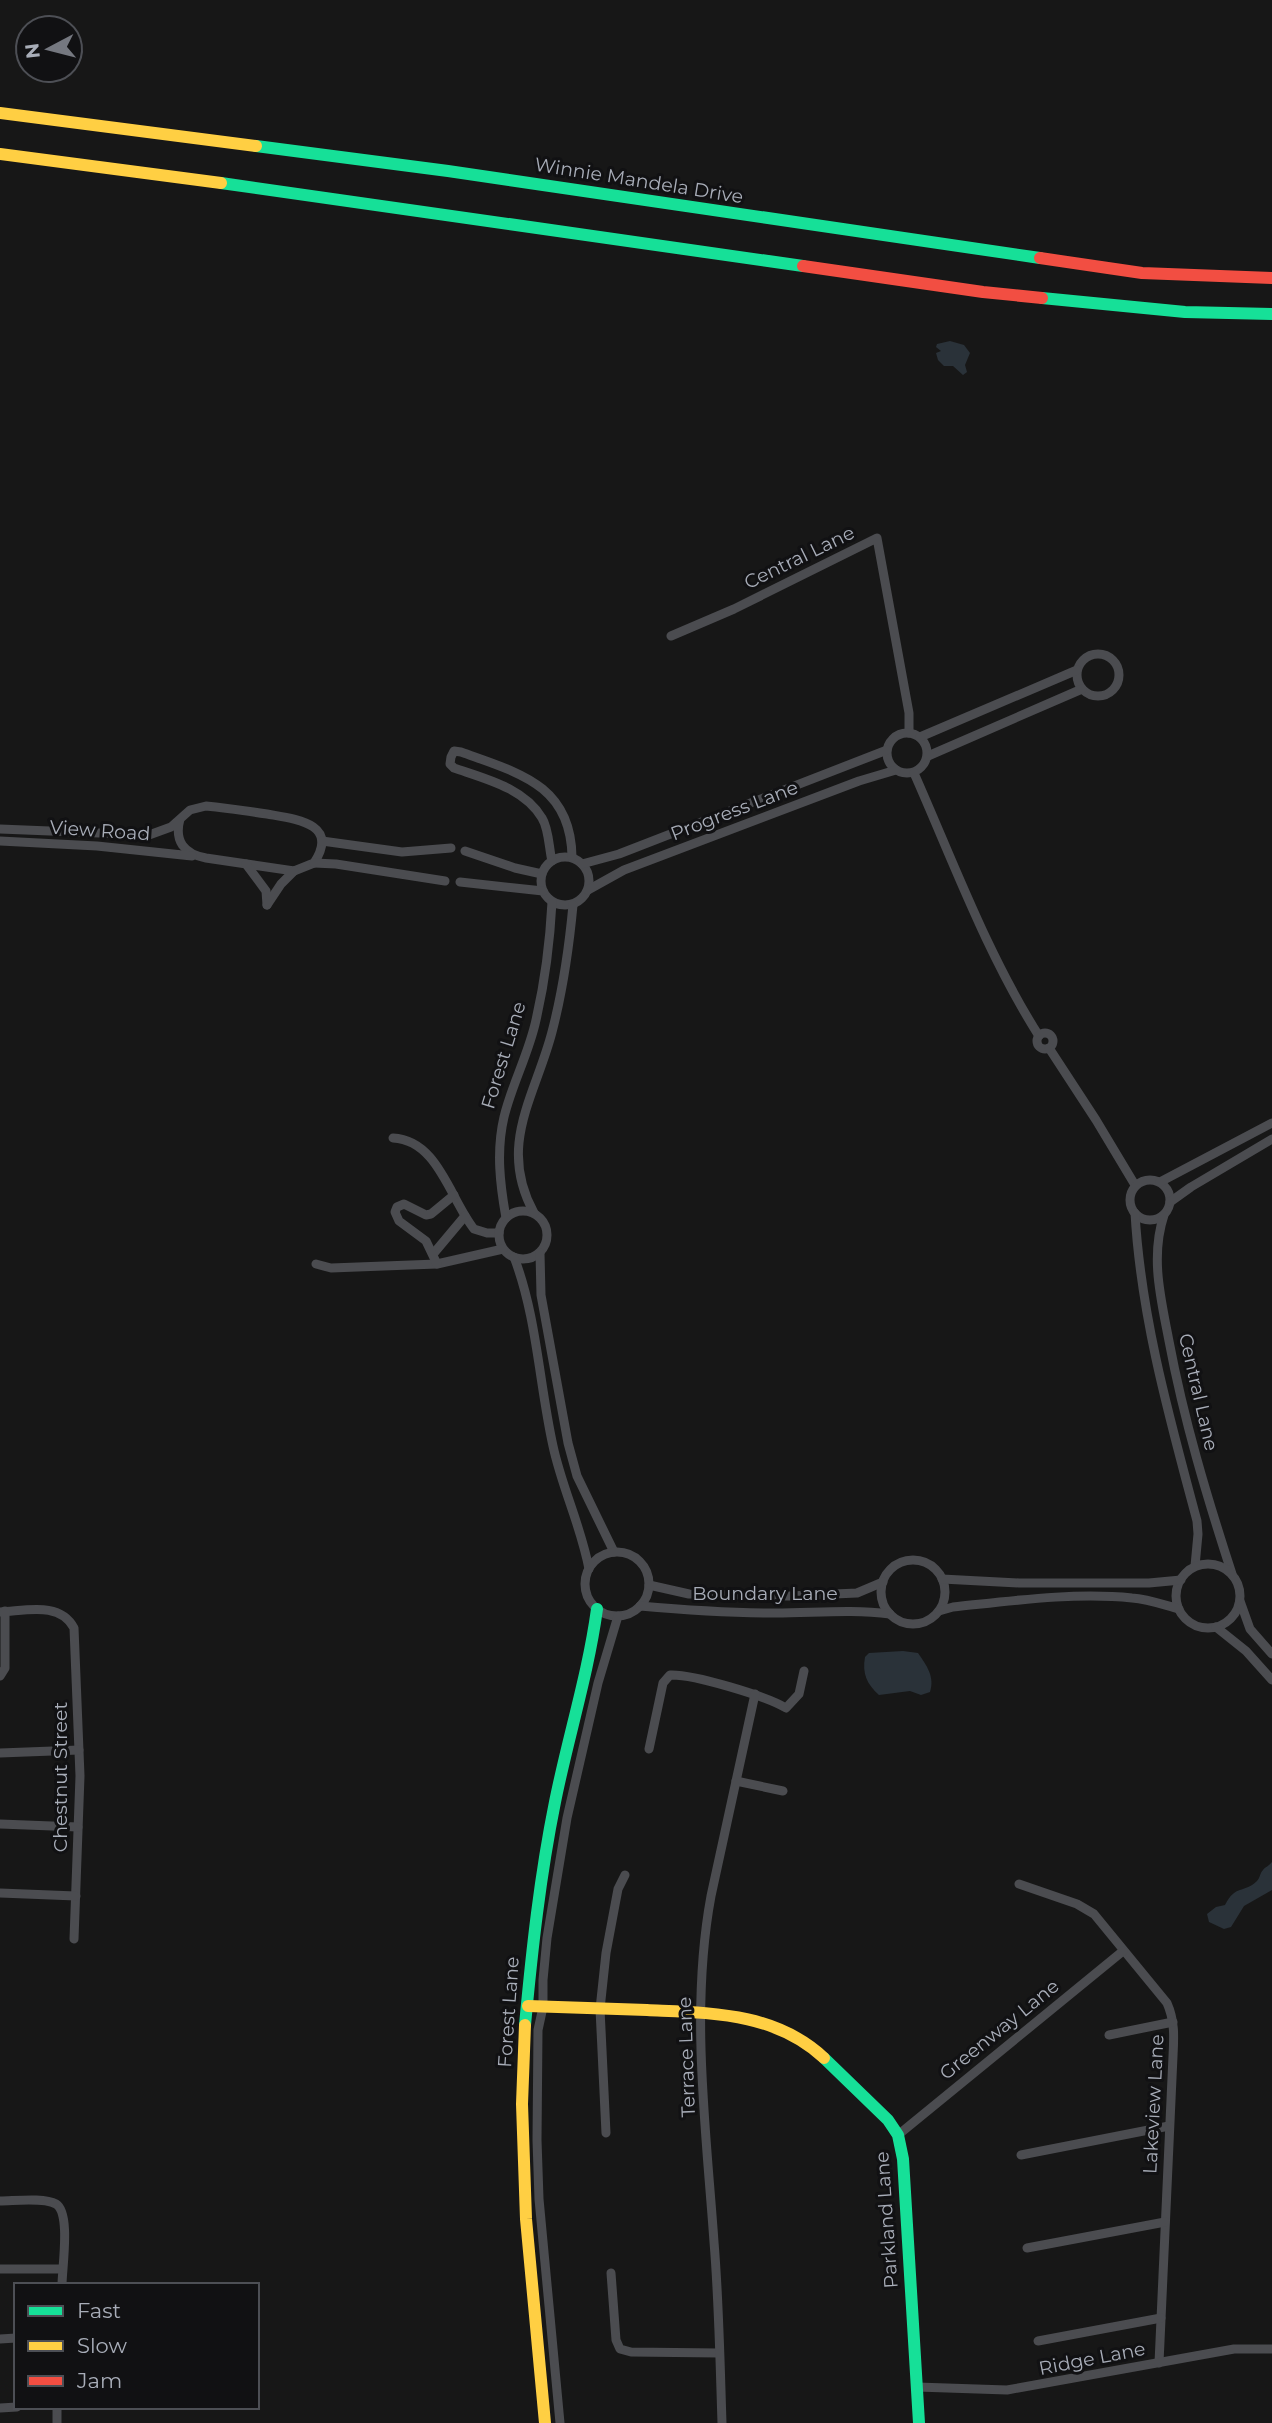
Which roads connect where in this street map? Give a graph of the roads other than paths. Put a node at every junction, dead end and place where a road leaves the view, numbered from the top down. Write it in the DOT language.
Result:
graph roads {
  1 [pos="0,113"];
  2 [pos="0,154"];
  3 [pos="1272,278"];
  4 [pos="1272,314"];
  5 [pos="671,636"];
  6 [pos="1077,670"];
  7 [pos="1082,689"];
  8 [pos="909,733"];
  9 [pos="920,737"];
  10 [pos="887,750"];
  11 [pos="928,756"];
  12 [pos="896,770"];
  13 [pos="914,773"];
  14 [pos="180,820"];
  15 [pos="0,829"];
  16 [pos="0,841"];
  17 [pos="322,841"];
  18 [pos="450,848"];
  19 [pos="465,850"];
  20 [pos="197,857"];
  21 [pos="572,857"];
  22 [pos="552,861"];
  23 [pos="314,863"];
  24 [pos="245,864"];
  25 [pos="582,864"];
  26 [pos="294,871"];
  27 [pos="542,874"];
  28 [pos="445,881"];
  29 [pos="460,882"];
  30 [pos="588,890"];
  31 [pos="543,891"];
  32 [pos="552,902"];
  33 [pos="573,905"];
  34 [pos="1272,1123"];
  35 [pos="393,1138"];
  36 [pos="1272,1139"];
  37 [pos="1160,1182"];
  38 [pos="1135,1185"];
  39 [pos="454,1195"];
  40 [pos="1170,1202"];
  41 [pos="534,1213"];
  42 [pos="1135,1213"];
  43 [pos="1164,1215"];
  44 [pos="465,1216"];
  45 [pos="506,1218"];
  46 [pos="499,1233"];
  47 [pos="503,1249"];
  48 [pos="540,1252"];
  49 [pos="433,1253"];
  50 [pos="514,1257"];
  51 [pos="316,1264"];
  52 [pos="437,1264"];
  53 [pos="614,1552"];
  54 [pos="1195,1566"];
  55 [pos="589,1569"];
  56 [pos="1232,1574"];
  57 [pos="942,1579"];
  58 [pos="1181,1580"];
  59 [pos="883,1582"];
  60 [pos="649,1585"];
  61 [pos="1240,1599"];
  62 [pos="640,1606"];
  63 [pos="597,1609"];
  64 [pos="1179,1609"];
  65 [pos="3,1611"];
  66 [pos="939,1611"];
  67 [pos="890,1614"];
  68 [pos="618,1616"];
  69 [pos="1216,1627"];
  70 [pos="1272,1654"];
  71 [pos="804,1671"];
  72 [pos="0,1676"];
  73 [pos="1272,1680"];
  74 [pos="755,1694"];
  75 [pos="649,1749"];
  76 [pos="79,1750"];
  77 [pos="0,1753"];
  78 [pos="736,1781"];
  79 [pos="783,1791"];
  80 [pos="0,1825"];
  81 [pos="78,1827"];
  82 [pos="625,1875"];
  83 [pos="1018,1884"];
  84 [pos="0,1893"];
  85 [pos="76,1896"];
  86 [pos="74,1939"];
  87 [pos="1123,1951"];
  88 [pos="528,2006"];
  89 [pos="543,2007"];
  90 [pos="600,2008"];
  91 [pos="701,2012"];
  92 [pos="1173,2022"];
  93 [pos="1109,2035"];
  94 [pos="1169,2126"];
  95 [pos="606,2133"];
  96 [pos="898,2135"];
  97 [pos="1021,2155"];
  98 [pos="0,2201"];
  99 [pos="1165,2222"];
  100 [pos="1027,2248"];
  101 [pos="0,2269"];
  102 [pos="62,2269"];
  103 [pos="611,2273"];
  104 [pos="62,2283"];
  105 [pos="1161,2318"];
  106 [pos="1038,2340"];
  107 [pos="1272,2349"];
  108 [pos="719,2353"];
  109 [pos="1159,2363"];
  110 [pos="917,2387"];
  111 [pos="545,2423"];
  112 [pos="560,2423"];
  113 [pos="722,2423"];
  114 [pos="919,2423"];
  1 -- 3 [label="main road, Winnie Mandela Drive"];
  2 -- 4 [label="main road"];
  5 -- 8 [label="street, Central Lane"];
  6 -- 7 [label="street"];
  6 -- 7 [label="street"];
  6 -- 9 [label="street"];
  7 -- 11 [label="street"];
  8 -- 9 [label="street"];
  8 -- 10 [label="street"];
  9 -- 11 [label="street"];
  10 -- 12 [label="street"];
  10 -- 25 [label="street, Progress Lane"];
  11 -- 13 [label="street"];
  12 -- 13 [label="street"];
  12 -- 30 [label="street, Progress Lane"];
  13 -- 38 [label="street"];
  14 -- 15 [label="street, View Road"];
  14 -- 17 [label="street, View Road"];
  14 -- 20 [label="street, View Road"];
  16 -- 20 [label="street, View Road"];
  17 -- 18 [label="street"];
  17 -- 23 [label="street"];
  19 -- 27 [label="street"];
  20 -- 24 [label="street, View Road"];
  21 -- 22 [label="street"];
  21 -- 22 [label="street"];
  21 -- 25 [label="street"];
  22 -- 27 [label="street"];
  23 -- 26 [label="street, View Road"];
  23 -- 28 [label="street"];
  24 -- 26 [label="street, View Road"];
  24 -- 26 [label="street"];
  25 -- 30 [label="street"];
  27 -- 31 [label="street"];
  29 -- 31 [label="street"];
  30 -- 33 [label="street"];
  31 -- 32 [label="street"];
  32 -- 33 [label="street"];
  32 -- 45 [label="street, Forest Lane"];
  33 -- 41 [label="street, Forest Lane"];
  34 -- 37 [label="street"];
  35 -- 39 [label="street"];
  36 -- 40 [label="street"];
  37 -- 38 [label="street"];
  37 -- 40 [label="street"];
  38 -- 42 [label="street, Central Lane"];
  39 -- 44 [label="street"];
  39 -- 49 [label="street"];
  40 -- 43 [label="street, Central Lane"];
  41 -- 45 [label="street"];
  41 -- 48 [label="street"];
  42 -- 43 [label="street"];
  42 -- 54 [label="street, Central Lane"];
  43 -- 56 [label="street, Central Lane"];
  44 -- 46 [label="street"];
  44 -- 49 [label="street"];
  45 -- 46 [label="street"];
  46 -- 47 [label="street"];
  47 -- 50 [label="street"];
  47 -- 52 [label="street"];
  48 -- 50 [label="street"];
  48 -- 53 [label="street"];
  49 -- 52 [label="street"];
  50 -- 55 [label="street"];
  51 -- 52 [label="street"];
  53 -- 55 [label="street"];
  53 -- 60 [label="street"];
  54 -- 56 [label="street"];
  54 -- 58 [label="street"];
  55 -- 63 [label="street"];
  56 -- 61 [label="street"];
  57 -- 58 [label="street"];
  57 -- 59 [label="street"];
  57 -- 66 [label="street"];
  58 -- 64 [label="street"];
  59 -- 60 [label="street, Boundary Lane"];
  59 -- 67 [label="street"];
  60 -- 62 [label="street"];
  61 -- 69 [label="street"];
  61 -- 70 [label="street"];
  62 -- 67 [label="street, Boundary Lane"];
  62 -- 68 [label="street"];
  63 -- 68 [label="street"];
  63 -- 88 [label="main road, Forest Lane"];
  64 -- 66 [label="street"];
  64 -- 69 [label="street"];
  65 -- 72 [label="street"];
  65 -- 76 [label="street, Chestnut Street"];
  66 -- 67 [label="street"];
  68 -- 89 [label="street, Forest Lane"];
  69 -- 73 [label="street"];
  71 -- 74 [label="street"];
  74 -- 75 [label="street"];
  74 -- 78 [label="street, Terrace Lane"];
  76 -- 77 [label="street"];
  76 -- 81 [label="street, Chestnut Street"];
  78 -- 79 [label="street"];
  78 -- 91 [label="street, Terrace Lane"];
  80 -- 81 [label="street"];
  81 -- 85 [label="street, Chestnut Street"];
  82 -- 90 [label="street"];
  83 -- 87 [label="street, Lakeview Lane"];
  84 -- 85 [label="street"];
  85 -- 86 [label="street, Chestnut Street"];
  87 -- 92 [label="street, Lakeview Lane"];
  87 -- 96 [label="street, Greenway Lane"];
  88 -- 89 [label="main road, Parkland Lane"];
  88 -- 111 [label="main road, Forest Lane"];
  89 -- 90 [label="main road, Parkland Lane"];
  89 -- 112 [label="street, Forest Lane"];
  90 -- 91 [label="main road, Parkland Lane"];
  90 -- 95 [label="street"];
  91 -- 96 [label="main road, Parkland Lane"];
  91 -- 108 [label="street, Terrace Lane"];
  92 -- 93 [label="street"];
  92 -- 94 [label="street, Lakeview Lane"];
  94 -- 97 [label="street"];
  94 -- 99 [label="street, Lakeview Lane"];
  96 -- 110 [label="main road, Parkland Lane"];
  98 -- 102 [label="street"];
  99 -- 100 [label="street"];
  99 -- 105 [label="street, Lakeview Lane"];
  101 -- 102 [label="street"];
  102 -- 104 [label="street"];
  103 -- 108 [label="street"];
  105 -- 106 [label="street"];
  105 -- 109 [label="street, Lakeview Lane"];
  107 -- 109 [label="street, Ridge Lane"];
  108 -- 113 [label="street, Terrace Lane"];
  109 -- 110 [label="street, Ridge Lane"];
  110 -- 114 [label="main road, Parkland Lane"];
}
